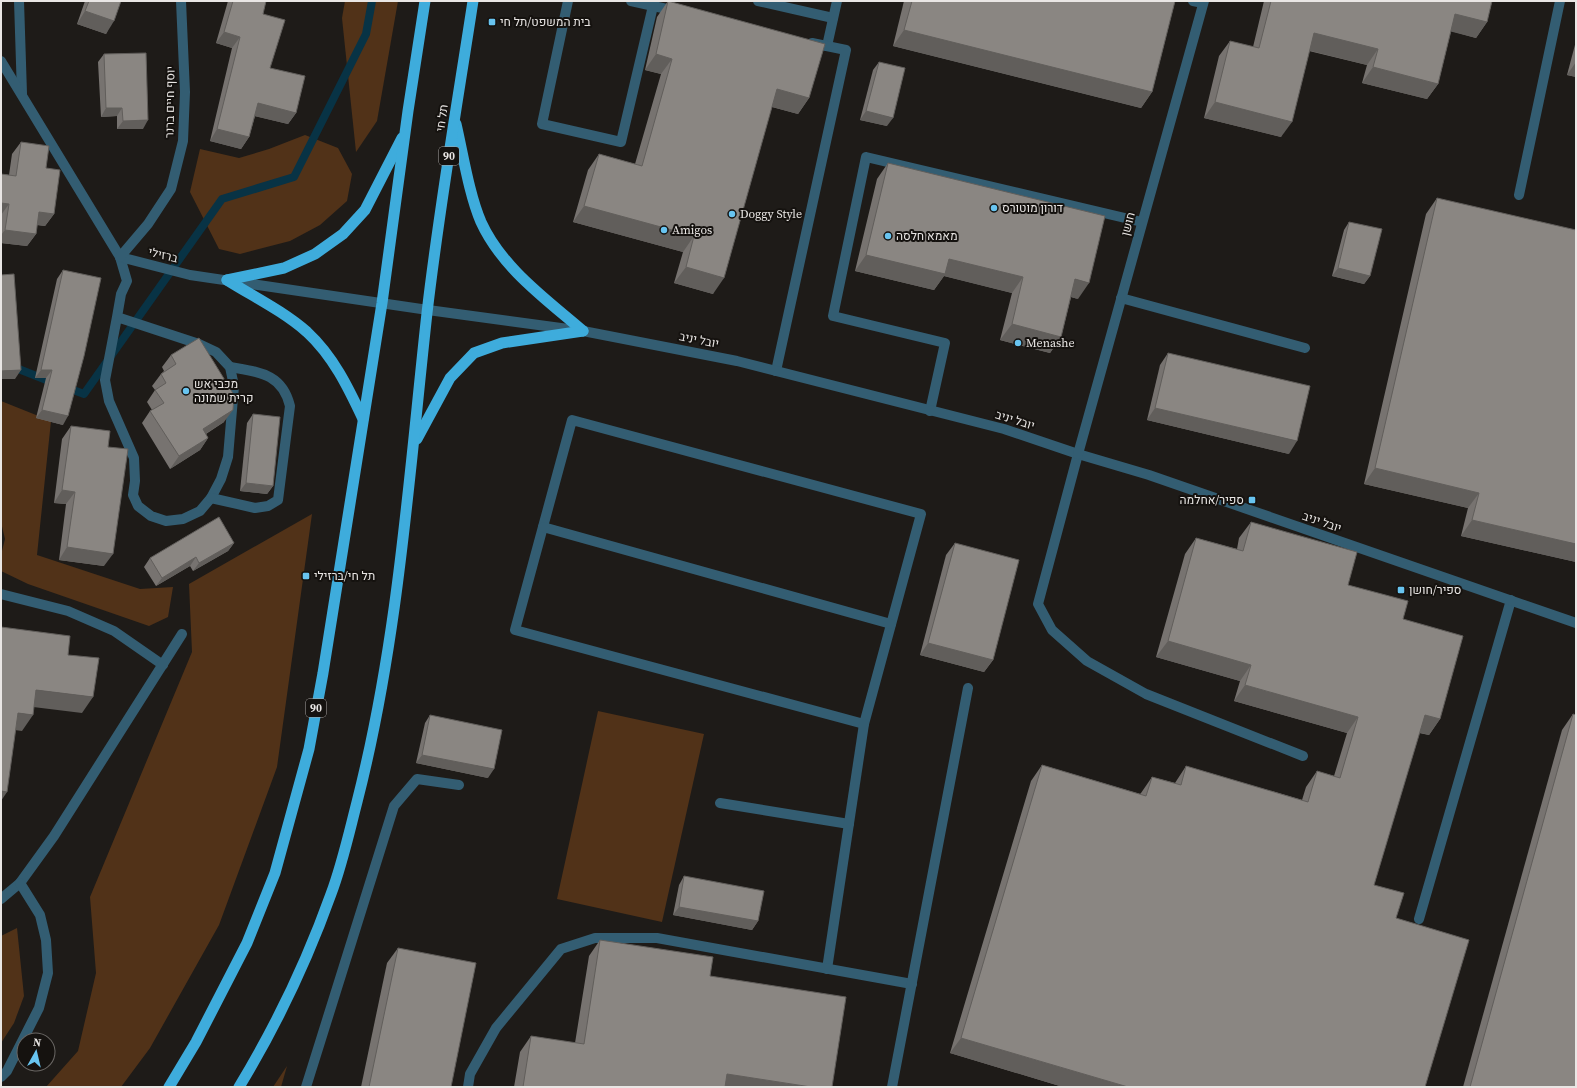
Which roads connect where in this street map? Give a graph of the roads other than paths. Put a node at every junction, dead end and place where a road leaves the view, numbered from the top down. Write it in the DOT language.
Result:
graph roads {
  1 [pos="19,1"];
  2 [pos="181,1"];
  3 [pos="425,1"];
  4 [pos="473,1"];
  5 [pos="568,1"];
  6 [pos="631,1"];
  7 [pos="758,1"];
  8 [pos="837,1"];
  9 [pos="1560,1"];
  10 [pos="1200,2"];
  11 [pos="653,6"];
  12 [pos="683,13"];
  13 [pos="834,18"];
  14 [pos="804,41"];
  15 [pos="827,46"];
  16 [pos="1,61"];
  17 [pos="22,96"];
  18 [pos="455,118"];
  19 [pos="405,131"];
  20 [pos="1519,195"];
  21 [pos="1142,222"];
  22 [pos="120,257"];
  23 [pos="227,280"];
  24 [pos="1121,298"];
  25 [pos="382,304"];
  26 [pos="428,310"];
  27 [pos="117,317"];
  28 [pos="583,331"];
  29 [pos="1305,348"];
  30 [pos="230,367"];
  31 [pos="776,371"];
  32 [pos="930,411"];
  33 [pos="363,419"];
  34 [pos="414,444"];
  35 [pos="1078,454"];
  36 [pos="211,498"];
  37 [pos="543,527"];
  38 [pos="1,594"];
  39 [pos="1511,600"];
  40 [pos="1576,623"];
  41 [pos="891,624"];
  42 [pos="182,634"];
  43 [pos="163,665"];
  44 [pos="968,688"];
  45 [pos="864,724"];
  46 [pos="1303,756"];
  47 [pos="459,785"];
  48 [pos="720,803"];
  49 [pos="849,824"];
  50 [pos="20,884"];
  51 [pos="1,899"];
  52 [pos="1419,919"];
  53 [pos="827,968"];
  54 [pos="912,984"];
  55 [pos="1,1077"];
  56 [pos="169,1087"];
  57 [pos="239,1087"];
  58 [pos="306,1087"];
  59 [pos="468,1087"];
  60 [pos="892,1087"];
  1 -- 17 [label="street"];
  2 -- 22 [label="street, יוסף חיים ברנר"];
  3 -- 19 [label="highway, 90"];
  4 -- 18 [label="highway, תל חי / 90"];
  5 -- 11 [label="street"];
  6 -- 11 [label="street"];
  7 -- 13 [label="street"];
  8 -- 13 [label="street"];
  9 -- 20 [label="street"];
  10 -- 21 [label="street, חושן"];
  11 -- 12 [label="street"];
  13 -- 15 [label="street"];
  14 -- 15 [label="street"];
  15 -- 31 [label="street"];
  16 -- 17 [label="street"];
  17 -- 22 [label="street"];
  18 -- 26 [label="highway, תל חי / 90"];
  18 -- 28 [label="highway"];
  19 -- 23 [label="highway"];
  19 -- 25 [label="highway, 90"];
  21 -- 24 [label="street, חושן"];
  21 -- 32 [label="street"];
  22 -- 23 [label="street, ברזילי"];
  22 -- 27 [label="street"];
  23 -- 25 [label="street, ברזילי"];
  23 -- 33 [label="highway"];
  24 -- 29 [label="street"];
  24 -- 35 [label="street, חושן"];
  25 -- 26 [label="street, ברזילי"];
  25 -- 33 [label="highway, 90"];
  26 -- 28 [label="street, יובל יניב"];
  26 -- 34 [label="highway, 90"];
  27 -- 30 [label="street"];
  27 -- 36 [label="street"];
  28 -- 31 [label="street, יובל יניב"];
  28 -- 34 [label="highway"];
  30 -- 36 [label="street"];
  30 -- 36 [label="street"];
  31 -- 32 [label="street, יובל יניב"];
  32 -- 35 [label="street, יובל יניב"];
  33 -- 56 [label="highway, 90"];
  34 -- 57 [label="highway, 90"];
  35 -- 39 [label="street, יובל יניב"];
  35 -- 46 [label="street, חושן"];
  37 -- 41 [label="street"];
  37 -- 41 [label="street"];
  37 -- 45 [label="street"];
  38 -- 43 [label="street"];
  39 -- 40 [label="street, יובל יניב"];
  39 -- 52 [label="street"];
  41 -- 45 [label="street"];
  42 -- 43 [label="street"];
  43 -- 50 [label="street"];
  44 -- 54 [label="street"];
  45 -- 49 [label="street"];
  47 -- 58 [label="street"];
  48 -- 49 [label="street"];
  49 -- 53 [label="street"];
  50 -- 51 [label="street"];
  50 -- 55 [label="street"];
  53 -- 54 [label="street"];
  53 -- 59 [label="street"];
  54 -- 60 [label="street"];
}
